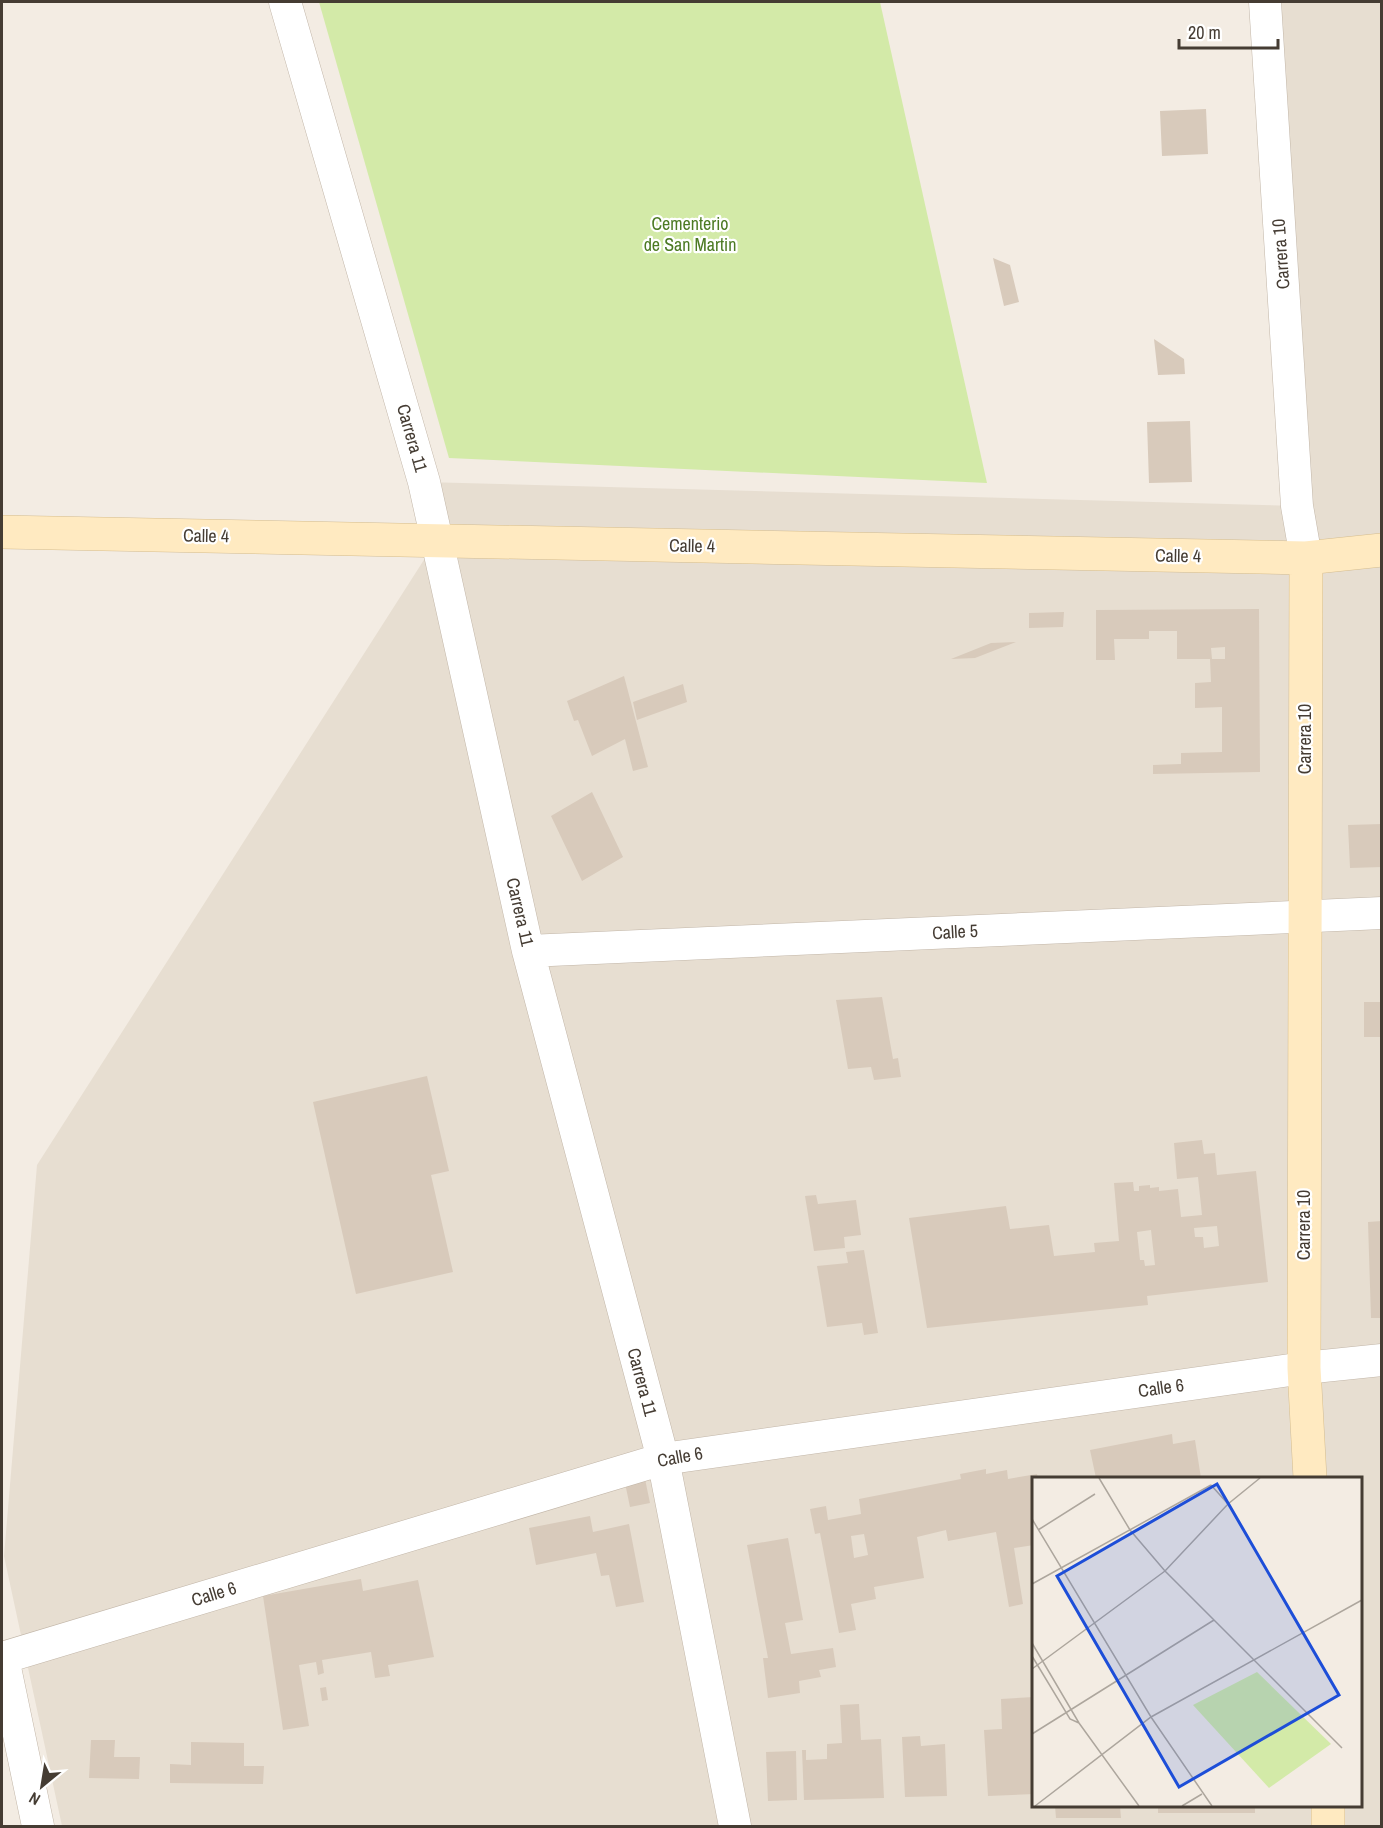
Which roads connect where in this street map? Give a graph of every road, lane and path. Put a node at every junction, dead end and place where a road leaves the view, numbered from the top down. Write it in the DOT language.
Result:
graph roads {
  1 [pos="285,2"];
  2 [pos="1265,2"];
  3 [pos="2,532"];
  4 [pos="436,540"];
  5 [pos="1382,550"];
  6 [pos="1306,558"];
  7 [pos="1382,912"];
  8 [pos="1305,917"];
  9 [pos="528,951"];
  10 [pos="1382,1359"];
  11 [pos="1304,1368"];
  12 [pos="663,1459"];
  13 [pos="1310,1477"];
  14 [pos="2,1658"];
  15 [pos="1328,1807"];
  16 [pos="38,1827"];
  17 [pos="735,1827"];
  18 [pos="1328,1827"];
  1 -- 4 [label="street, Carrera 11"];
  2 -- 6 [label="street, Carrera 10"];
  3 -- 4 [label="street, Calle 4"];
  4 -- 6 [label="street, Calle 4"];
  4 -- 9 [label="street, Carrera 11"];
  5 -- 6 [label="street, Calle 4"];
  6 -- 8 [label="street, Carrera 10"];
  7 -- 8 [label="street, Calle 5"];
  8 -- 9 [label="street, Calle 5"];
  8 -- 11 [label="street, Carrera 10"];
  9 -- 12 [label="street, Carrera 11"];
  10 -- 11 [label="street, Calle 6"];
  11 -- 12 [label="street, Calle 6"];
  11 -- 13 [label="street, Carrera 10"];
  12 -- 14 [label="street, Calle 6"];
  12 -- 17 [label="street, Carrera 11"];
  14 -- 16 [label="street"];
  15 -- 18 [label="street"];
}
